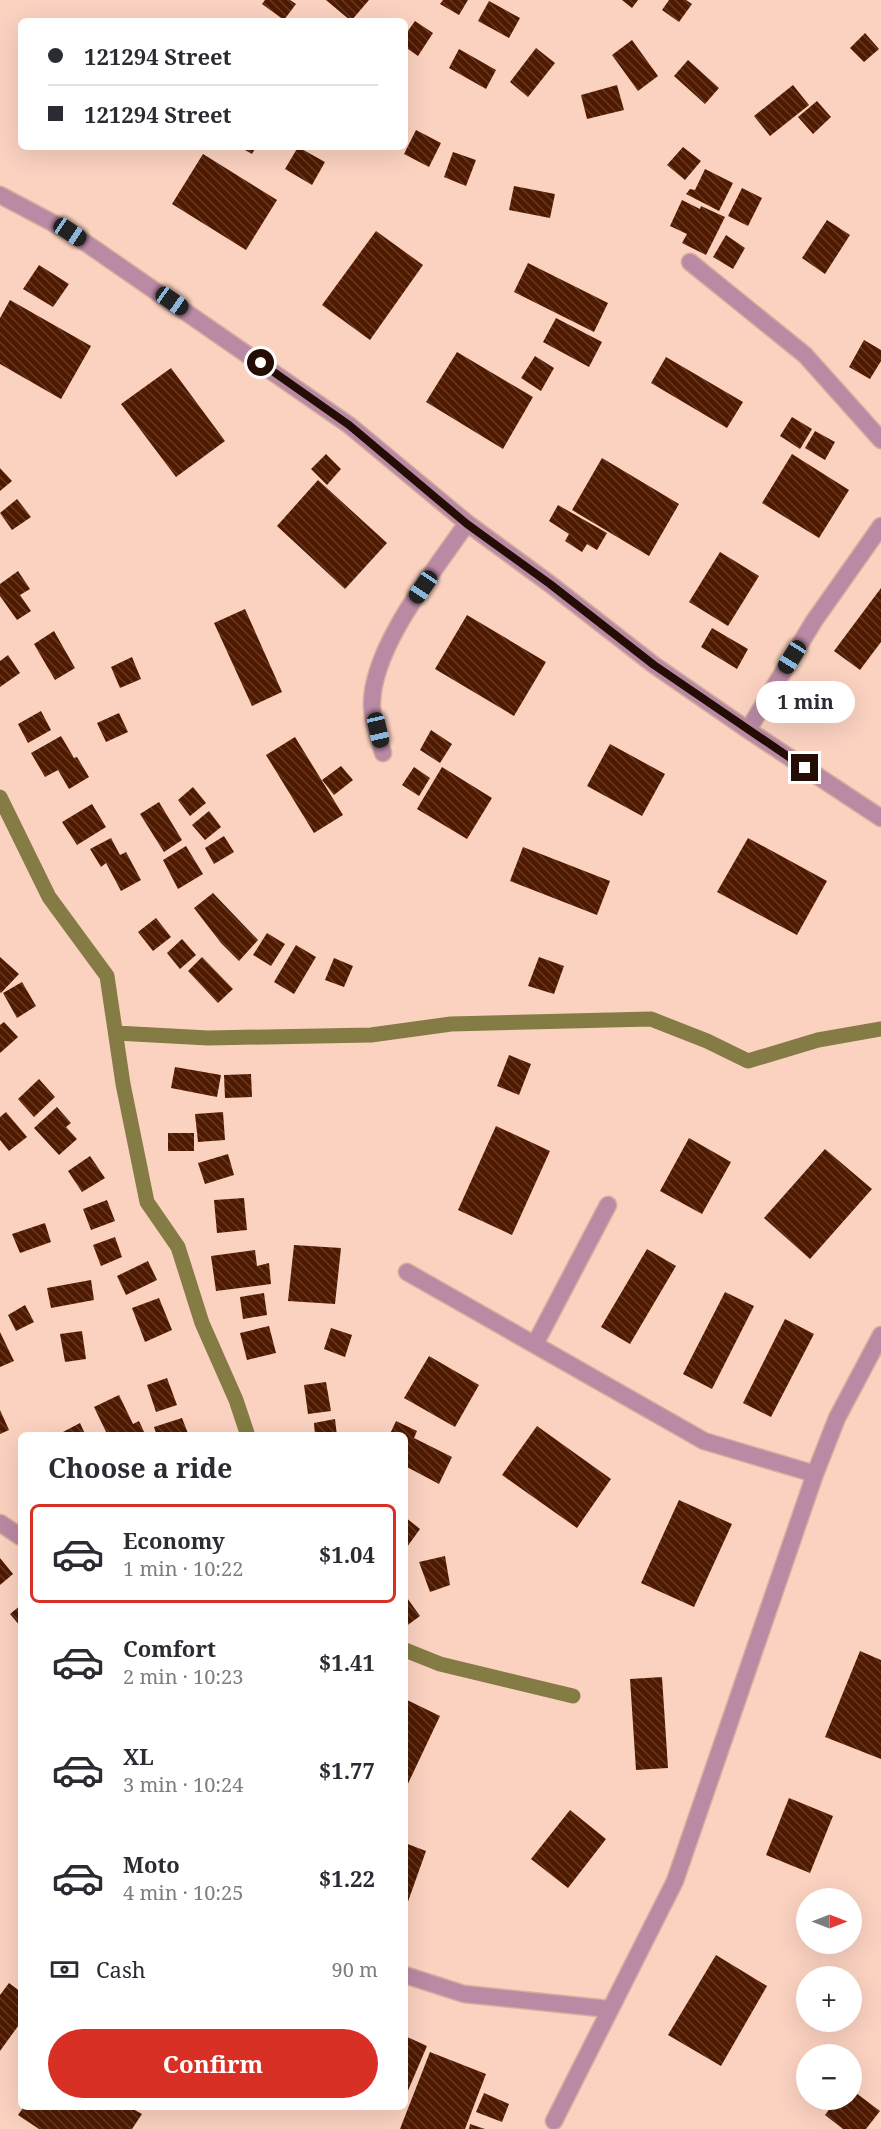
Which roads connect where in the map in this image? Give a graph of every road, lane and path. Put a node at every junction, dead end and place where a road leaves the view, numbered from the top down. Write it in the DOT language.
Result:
graph roads {
  1 [pos="0,195"];
  2 [pos="690,262"];
  3 [pos="881,440"];
  4 [pos="467,524"];
  5 [pos="881,526"];
  6 [pos="748,730"];
  7 [pos="383,753"];
  8 [pos="881,818"];
  9 [pos="608,1205"];
  10 [pos="407,1272"];
  11 [pos="881,1335"];
  12 [pos="535,1344"];
  13 [pos="815,1474"];
  14 [pos="0,1523"];
  15 [pos="18,1535"];
  16 [pos="408,1976"];
  17 [pos="609,2009"];
  18 [pos="554,2121"];
  1 -- 4 [label="street"];
  2 -- 3 [label="street"];
  4 -- 6 [label="street"];
  4 -- 7 [label="street"];
  5 -- 6 [label="street"];
  6 -- 8 [label="street"];
  9 -- 12 [label="street"];
  10 -- 12 [label="street"];
  11 -- 13 [label="street"];
  12 -- 13 [label="street"];
  13 -- 17 [label="street"];
  14 -- 15 [label="street"];
  16 -- 17 [label="street"];
  17 -- 18 [label="street"];
}
